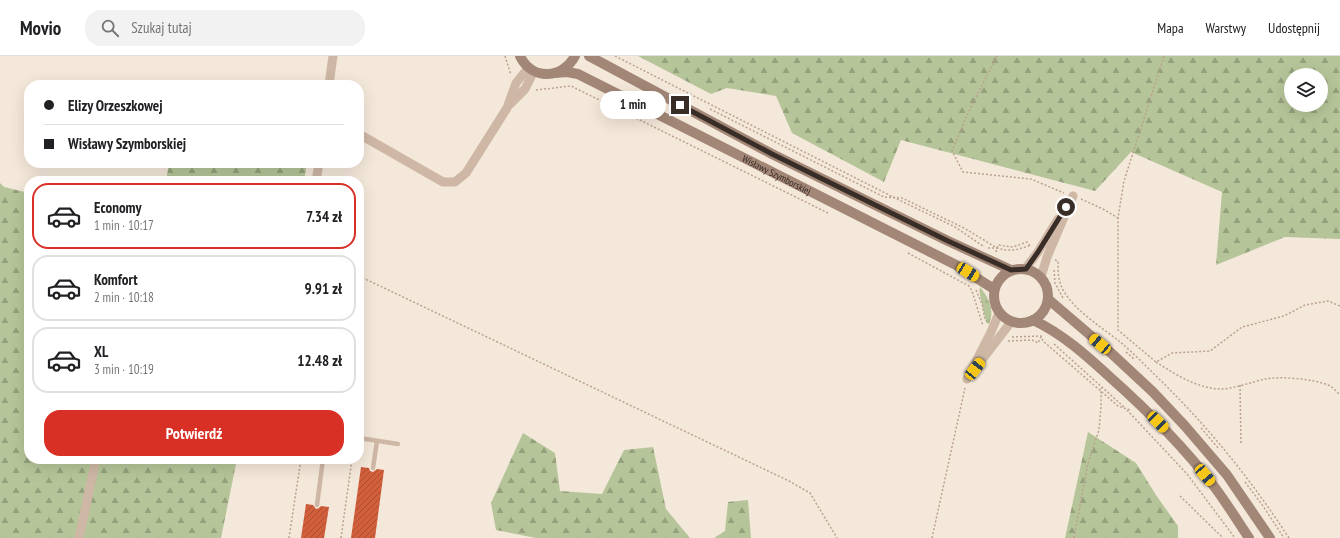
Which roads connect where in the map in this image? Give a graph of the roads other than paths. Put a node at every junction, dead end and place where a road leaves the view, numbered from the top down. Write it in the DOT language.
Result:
graph roads {
  1 [pos="334,56"];
  2 [pos="520,56"];
  3 [pos="575,56"];
  4 [pos="589,56"];
  5 [pos="531,69"];
  6 [pos="555,73"];
  7 [pos="330,80"];
  8 [pos="364,137"];
  9 [pos="1026,269"];
  10 [pos="1011,270"];
  11 [pos="1040,277"];
  12 [pos="994,289"];
  13 [pos="1048,300"];
  14 [pos="999,313"];
  15 [pos="1033,320"];
  16 [pos="1011,322"];
  17 [pos="364,439"];
  18 [pos="377,441"];
  19 [pos="398,444"];
  20 [pos="95,464"];
  21 [pos="322,464"];
  22 [pos="373,468"];
  23 [pos="317,505"];
  24 [pos="79,538"];
  25 [pos="1249,538"];
  26 [pos="1270,538"];
  1 -- 7 [label="street"];
  2 -- 5 [label="main road"];
  3 -- 6 [label="main road"];
  4 -- 10 [label="main road, Wisławy Szymborskiej"];
  5 -- 6 [label="main road, Wisławy Szymborskiej"];
  5 -- 8 [label="street"];
  6 -- 12 [label="main road, Wisławy Szymborskiej"];
  9 -- 10 [label="main road"];
  9 -- 11 [label="main road"];
  9 -- 11 [label="street"];
  10 -- 12 [label="main road"];
  11 -- 13 [label="main road"];
  12 -- 14 [label="main road"];
  13 -- 15 [label="main road"];
  13 -- 26 [label="main road"];
  14 -- 16 [label="main road"];
  14 -- 16 [label="street"];
  15 -- 16 [label="main road"];
  15 -- 25 [label="main road"];
  17 -- 18 [label="lane"];
  18 -- 19 [label="lane"];
  18 -- 22 [label="lane"];
  20 -- 24 [label="street"];
  21 -- 23 [label="lane"];
}
